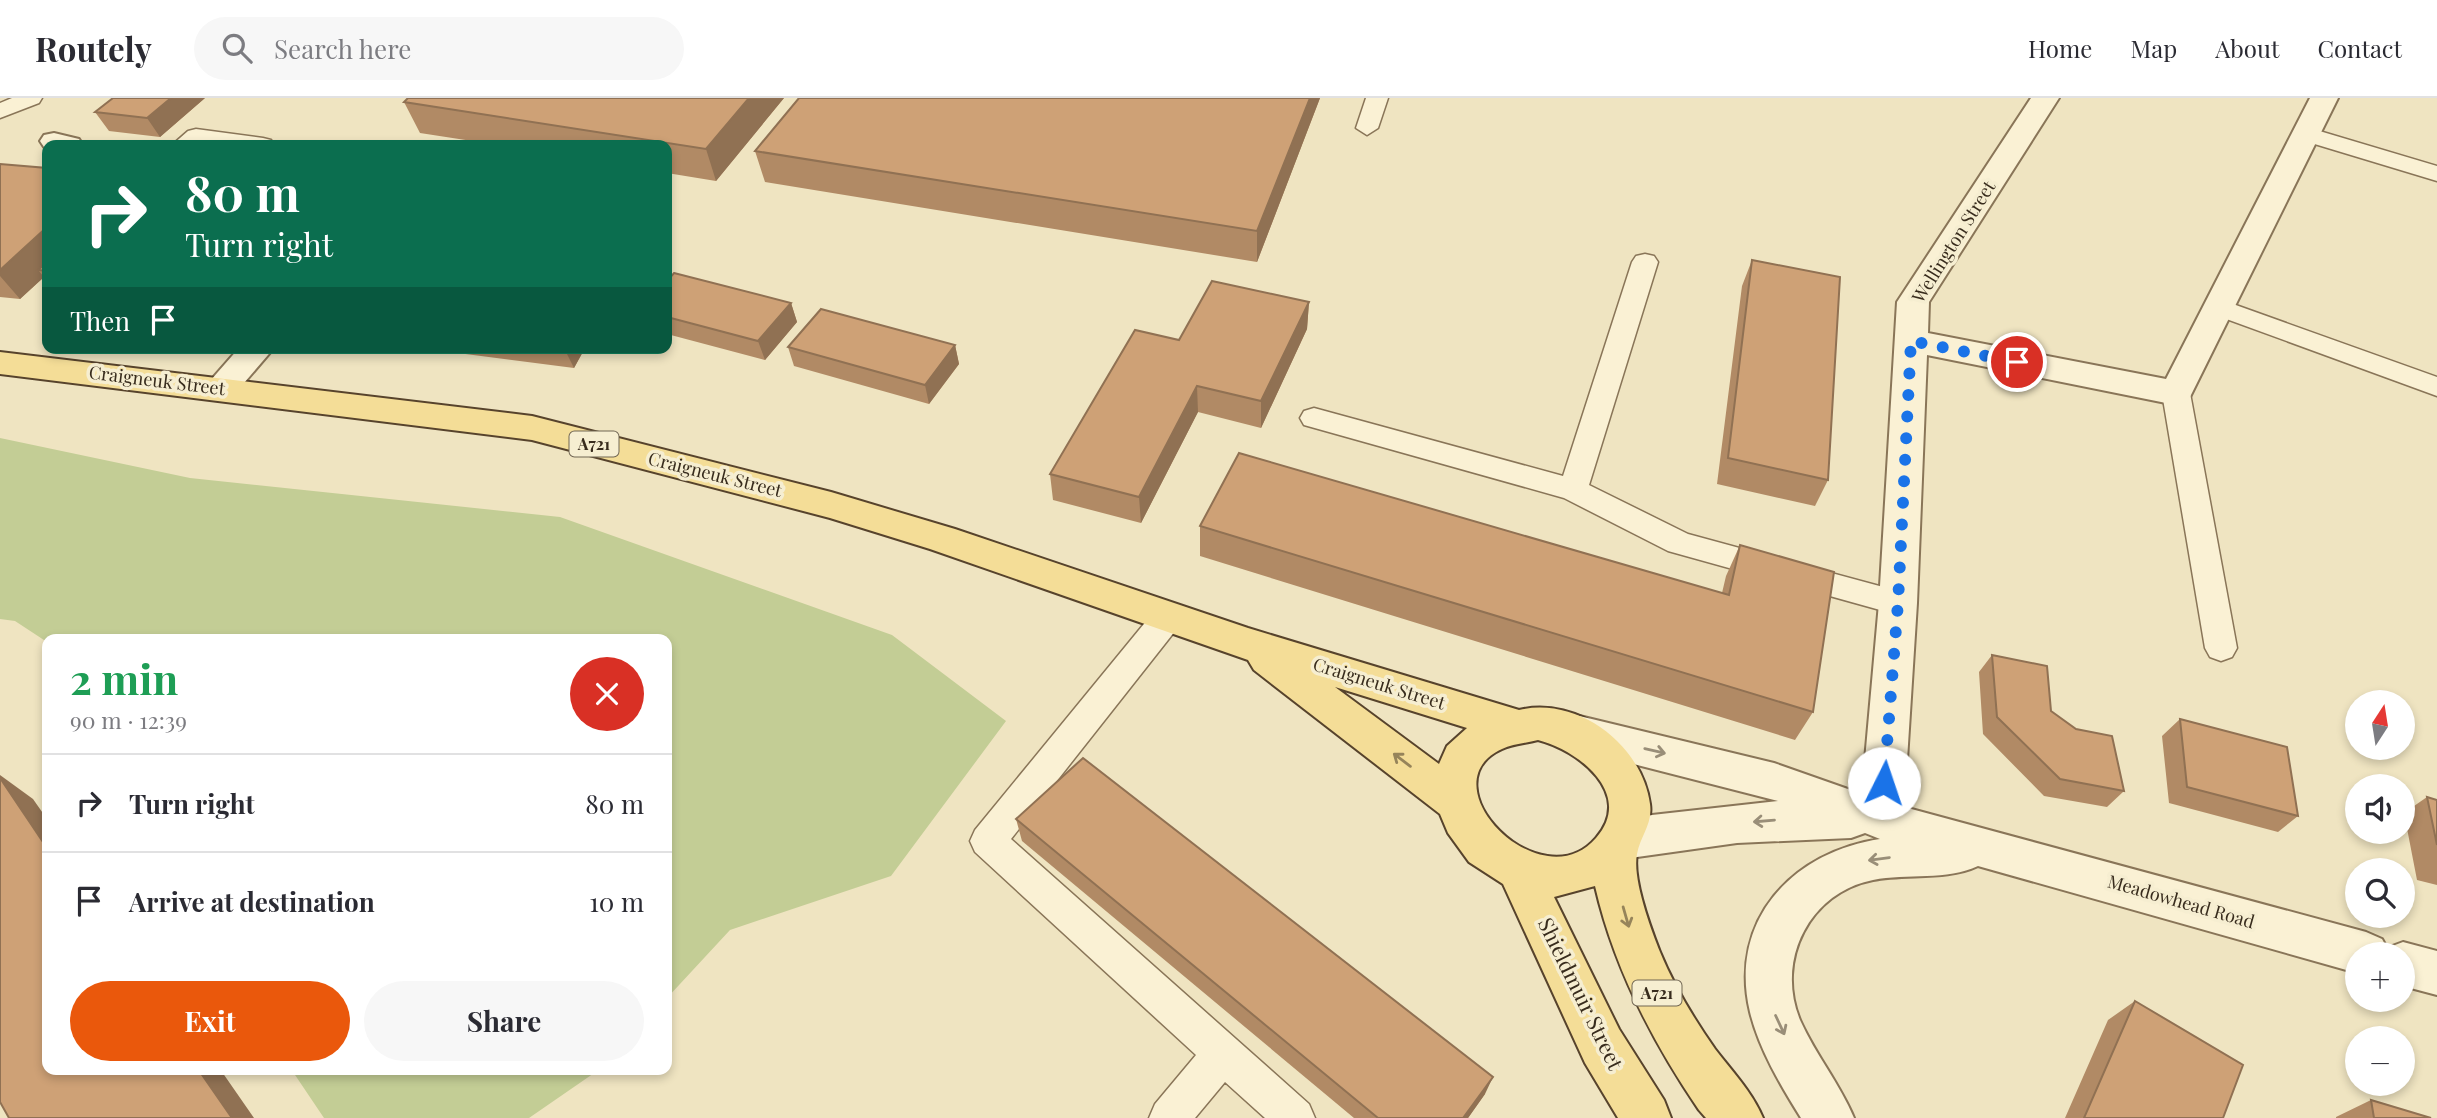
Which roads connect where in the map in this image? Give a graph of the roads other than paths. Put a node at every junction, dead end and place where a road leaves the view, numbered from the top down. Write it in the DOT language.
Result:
graph roads {
  1 [pos="31,98"];
  2 [pos="1377,98"];
  3 [pos="2045,98"];
  4 [pos="2324,98"];
  5 [pos="0,111"];
  6 [pos="1367,128"];
  7 [pos="2305,134"];
  8 [pos="190,140"];
  9 [pos="230,140"];
  10 [pos="2437,174"];
  11 [pos="1646,262"];
  12 [pos="2218,307"];
  13 [pos="1911,341"];
  14 [pos="252,354"];
  15 [pos="0,363"];
  16 [pos="2437,387"];
  17 [pos="220,388"];
  18 [pos="2176,393"];
  19 [pos="1314,418"];
  20 [pos="1573,490"];
  21 [pos="1898,603"];
  22 [pos="1167,617"];
  23 [pos="1247,643"];
  24 [pos="2221,648"];
  25 [pos="1512,725"];
  26 [pos="1564,729"];
  27 [pos="1456,801"];
  28 [pos="1881,820"];
  29 [pos="1619,845"];
  30 [pos="1995,850"];
  31 [pos="1518,869"];
  32 [pos="2345,948"];
  33 [pos="2415,968"];
  34 [pos="2437,974"];
  35 [pos="1222,1055"];
  36 [pos="1169,1118"];
  37 [pos="1295,1118"];
  38 [pos="1646,1118"];
  39 [pos="1738,1118"];
  40 [pos="1829,1118"];
  1 -- 5 [label="lane"];
  2 -- 6 [label="lane"];
  3 -- 13 [label="street, Wellington Street"];
  4 -- 7 [label="street"];
  7 -- 10 [label="lane"];
  7 -- 12 [label="street"];
  8 -- 9 [label="lane"];
  11 -- 20 [label="lane"];
  12 -- 16 [label="lane"];
  12 -- 18 [label="street"];
  13 -- 18 [label="street"];
  13 -- 21 [label="street, Wellington Street"];
  14 -- 17 [label="street"];
  15 -- 17 [label="main road, Craigneuk Street / A721"];
  17 -- 22 [label="main road, Craigneuk Street / A721"];
  18 -- 24 [label="lane"];
  19 -- 20 [label="lane"];
  20 -- 21 [label="lane"];
  21 -- 28 [label="street, Wellington Street"];
  22 -- 23 [label="main road, Craigneuk Street / A721"];
  22 -- 35 [label="lane"];
  23 -- 25 [label="main road, Craigneuk Street / A721"];
  27 -- 23 [label="main road, Craigneuk Street / A721, one-way"];
  25 -- 26 [label="main road, A721"];
  25 -- 27 [label="main road, A721"];
  26 -- 28 [label="street, Meadowhead Road, one-way"];
  26 -- 29 [label="main road, A721"];
  27 -- 31 [label="main road, A721"];
  28 -- 29 [label="street, Meadowhead Road, one-way"];
  28 -- 30 [label="street, Meadowhead Road"];
  29 -- 31 [label="main road, A721"];
  29 -- 39 [label="main road, A721, one-way"];
  30 -- 32 [label="street, Meadowhead Road"];
  30 -- 40 [label="street, Meadowhead Road, one-way"];
  31 -- 38 [label="main road, Shieldmuir Street"];
  33 -- 34 [label="street"];
  35 -- 36 [label="lane"];
  35 -- 37 [label="lane"];
}
